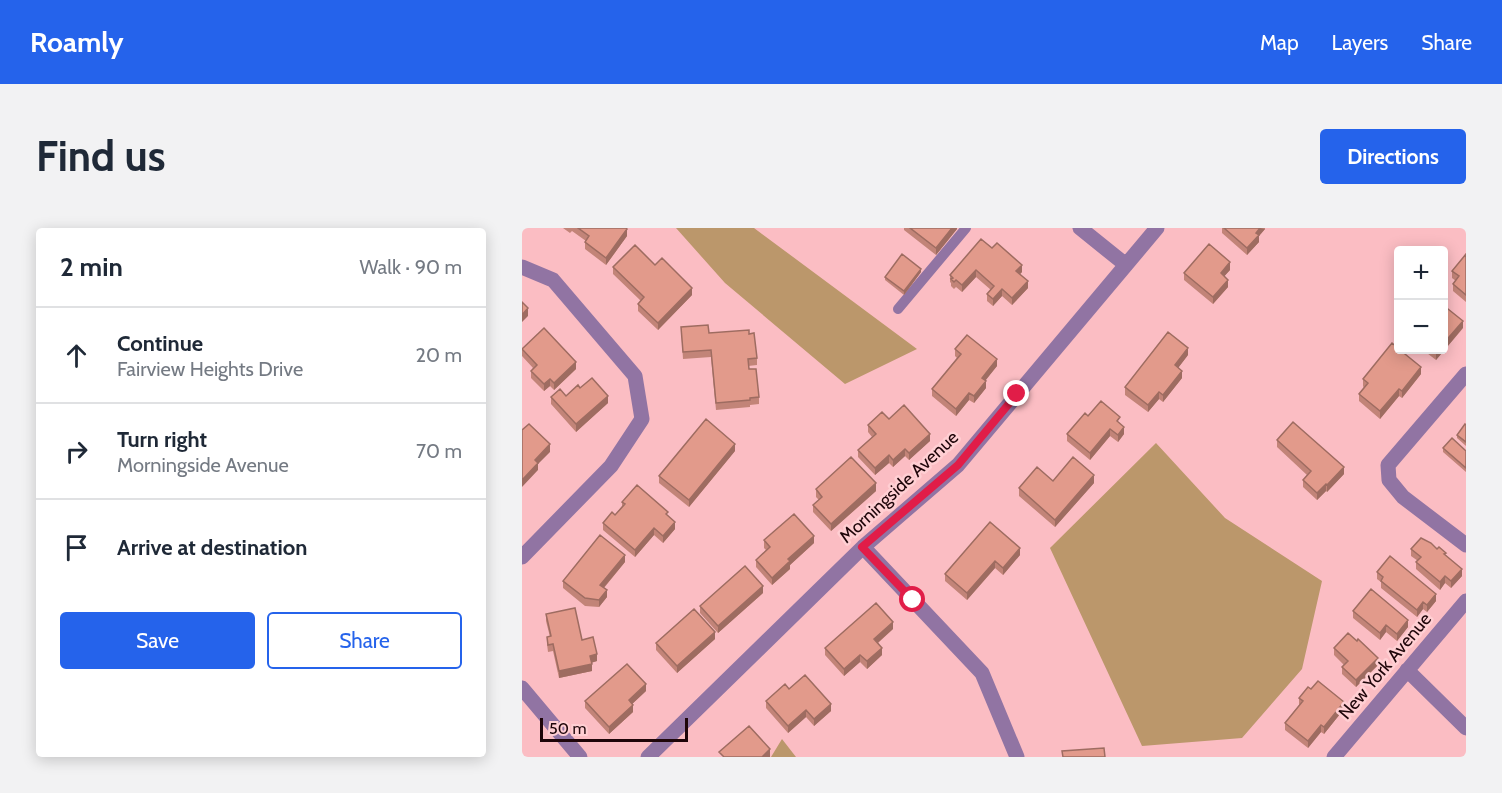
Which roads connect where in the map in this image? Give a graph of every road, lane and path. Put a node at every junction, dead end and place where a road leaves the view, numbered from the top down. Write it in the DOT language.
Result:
graph roads {
  1 [pos="966,228"];
  2 [pos="1080,228"];
  3 [pos="1157,228"];
  4 [pos="1126,265"];
  5 [pos="522,267"];
  6 [pos="898,309"];
  7 [pos="1466,374"];
  8 [pos="1466,545"];
  9 [pos="862,547"];
  10 [pos="522,557"];
  11 [pos="1466,601"];
  12 [pos="1407,670"];
  13 [pos="522,688"];
  14 [pos="1466,728"];
  15 [pos="580,757"];
  16 [pos="648,757"];
  17 [pos="1017,757"];
  18 [pos="1334,757"];
  1 -- 6 [label="lane"];
  2 -- 4 [label="street"];
  3 -- 4 [label="street, Morningside Avenue"];
  4 -- 9 [label="street, Morningside Avenue"];
  5 -- 10 [label="street"];
  7 -- 8 [label="street"];
  9 -- 16 [label="street, Morningside Avenue"];
  9 -- 17 [label="street"];
  11 -- 12 [label="street, New York Avenue"];
  12 -- 14 [label="street"];
  12 -- 18 [label="street, New York Avenue"];
  13 -- 15 [label="street"];
}
